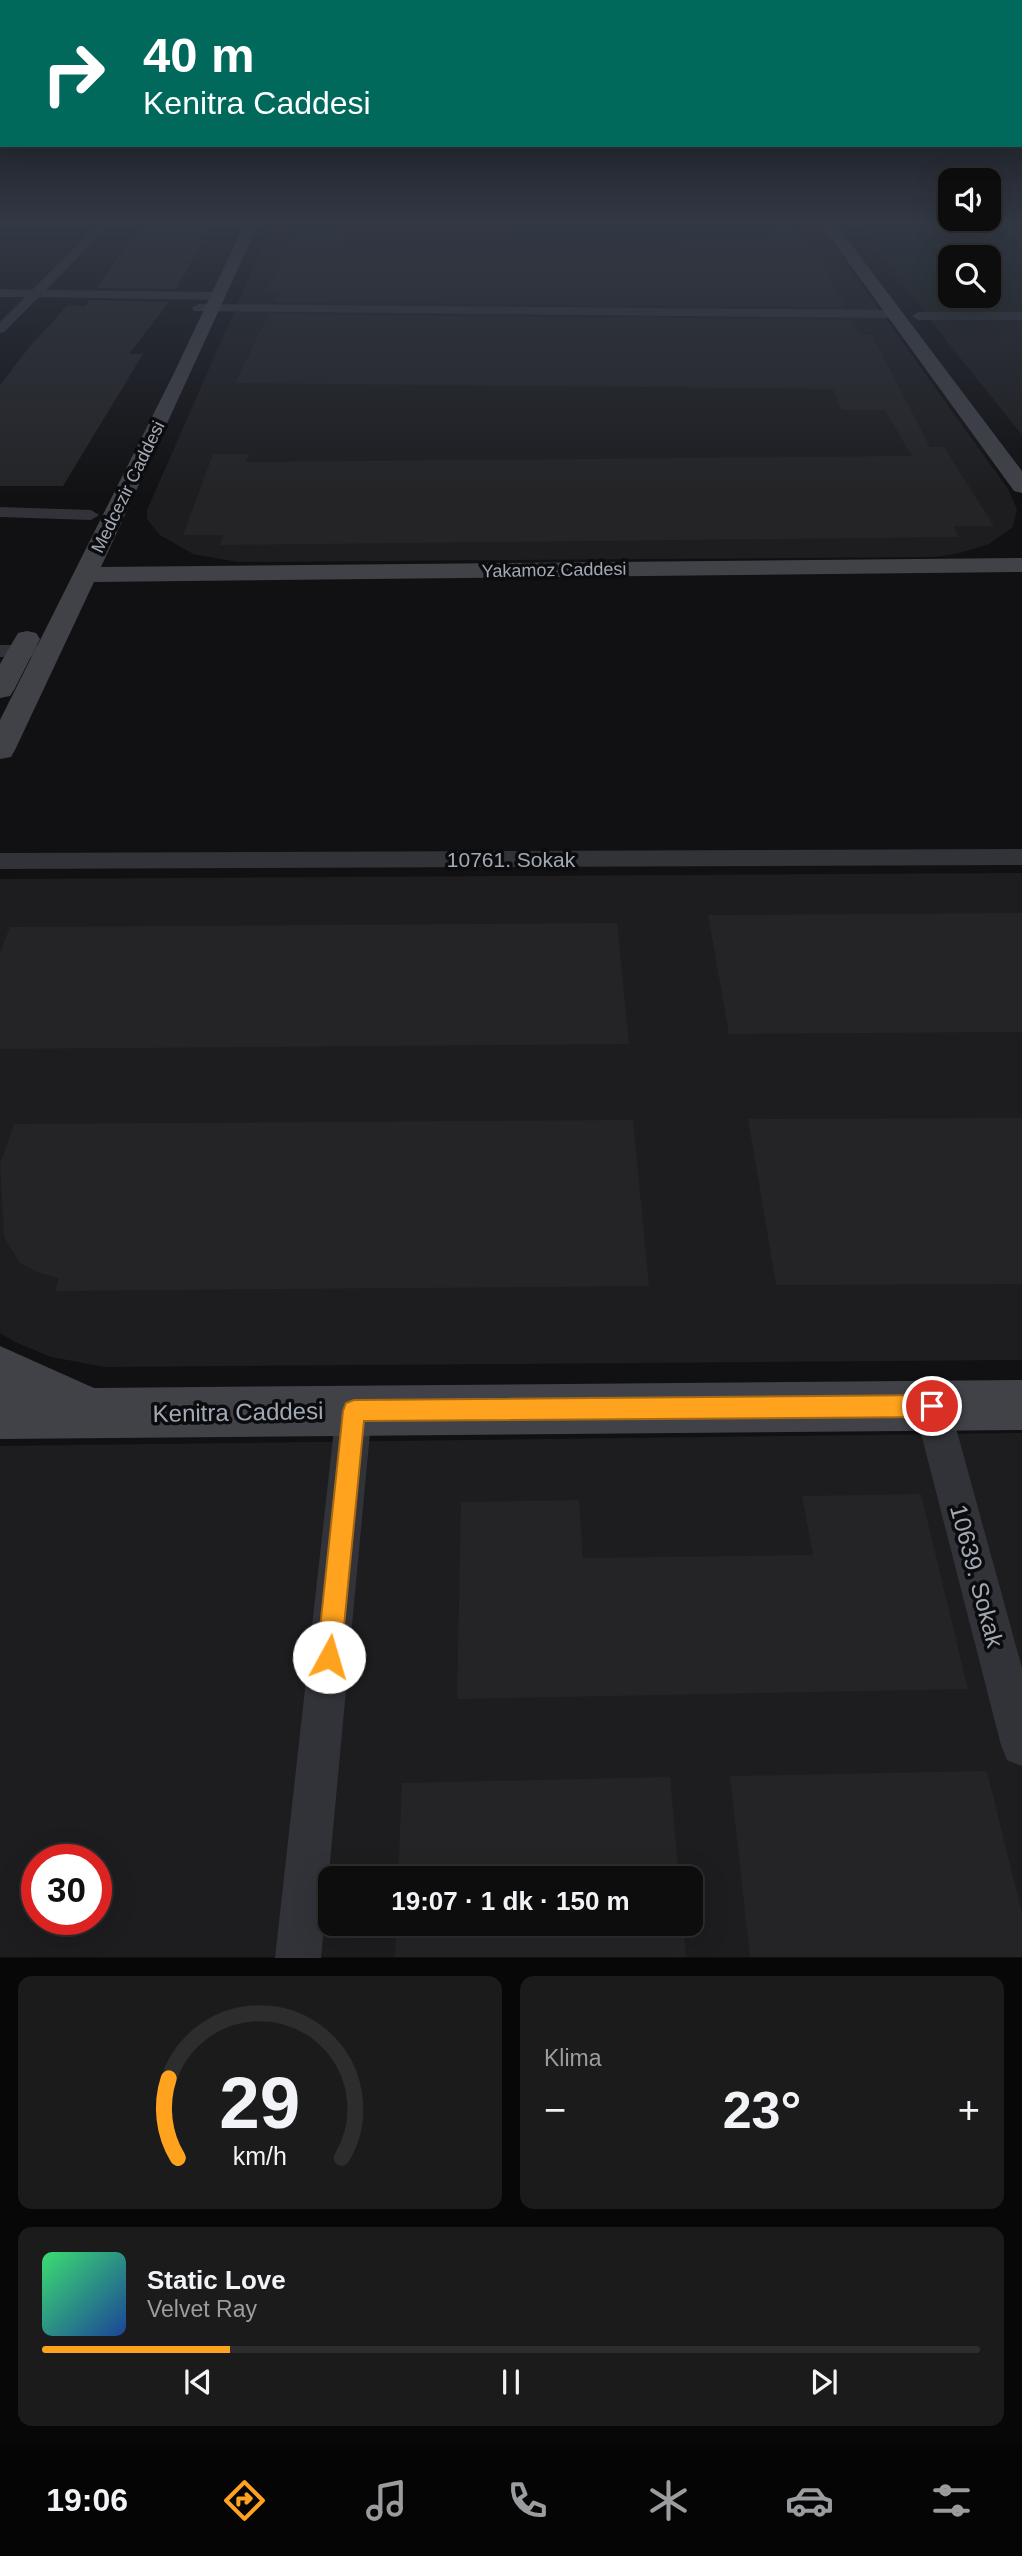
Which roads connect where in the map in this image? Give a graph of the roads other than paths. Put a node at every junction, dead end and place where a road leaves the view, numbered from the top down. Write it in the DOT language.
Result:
graph roads {
  1 [pos="15,314"];
  2 [pos="201,314"];
  3 [pos="202,314"];
  4 [pos="894,314"];
  5 [pos="918,316"];
  6 [pos="1022,316"];
  7 [pos="0,329"];
  8 [pos="942,347"];
  9 [pos="1022,486"];
  10 [pos="0,512"];
  11 [pos="91,515"];
  12 [pos="79,538"];
  13 [pos="1022,565"];
  14 [pos="85,575"];
  15 [pos="37,618"];
  16 [pos="48,651"];
  17 [pos="10,652"];
  18 [pos="0,690"];
  19 [pos="0,750"];
  20 [pos="1022,857"];
  21 [pos="0,861"];
  22 [pos="0,1370"];
  23 [pos="1022,1405"];
  24 [pos="932,1406"];
  25 [pos="354,1411"];
  26 [pos="95,1413"];
  27 [pos="0,1414"];
  28 [pos="0,1433"];
  29 [pos="1022,1745"];
  30 [pos="299,1958"];
  1 -- 7 [label="street"];
  2 -- 11 [label="street, Medcezir Caddesi"];
  3 -- 14 [label="street, Medcezir Caddesi"];
  4 -- 9 [label="street"];
  5 -- 6 [label="street"];
  5 -- 8 [label="street"];
  10 -- 11 [label="street"];
  11 -- 12 [label="street, Medcezir Caddesi"];
  13 -- 14 [label="street, Yakamoz Caddesi"];
  14 -- 16 [label="street, Medcezir Caddesi"];
  15 -- 17 [label="street"];
  16 -- 17 [label="street"];
  16 -- 19 [label="street, Medcezir Caddesi"];
  17 -- 18 [label="street"];
  20 -- 21 [label="street, 10761. Sokak"];
  22 -- 26 [label="street"];
  23 -- 24 [label="street, Kenitra Caddesi"];
  24 -- 25 [label="street, Kenitra Caddesi"];
  24 -- 29 [label="street, 10639. Sokak"];
  25 -- 26 [label="street, Kenitra Caddesi"];
  25 -- 30 [label="street"];
  26 -- 27 [label="street, Kenitra Caddesi"];
  26 -- 28 [label="street"];
}
